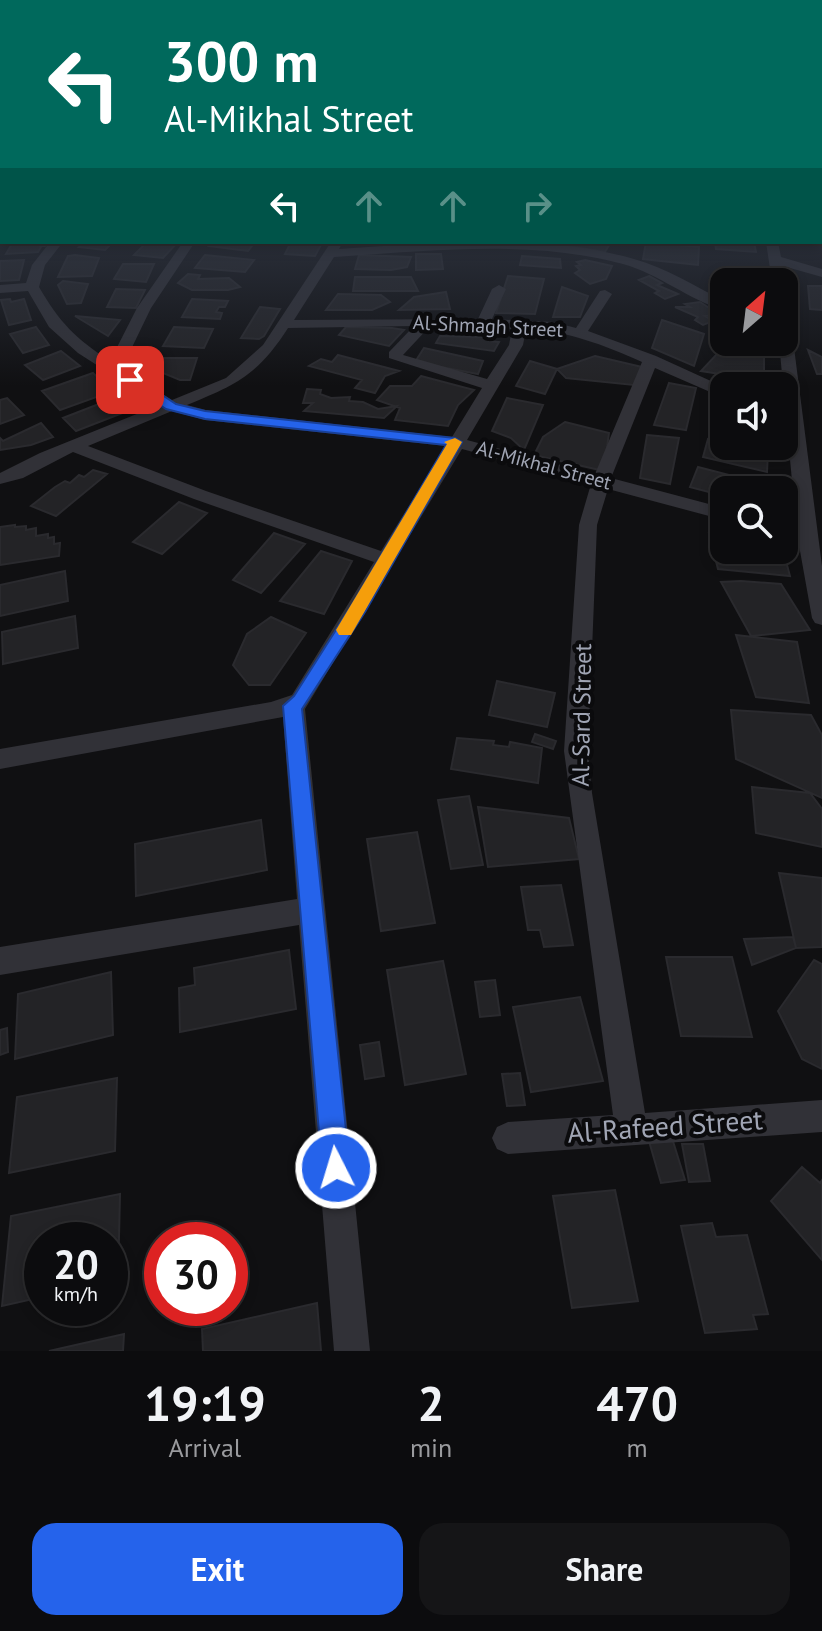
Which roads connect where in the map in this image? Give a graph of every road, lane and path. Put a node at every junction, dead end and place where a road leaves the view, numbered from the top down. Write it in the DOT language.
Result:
graph roads {
  1 [pos="43,260"];
  2 [pos="177,260"];
  3 [pos="326,260"];
  4 [pos="453,260"];
  5 [pos="621,260"];
  6 [pos="777,260"];
  7 [pos="452,266"];
  8 [pos="778,268"];
  9 [pos="822,273"];
  10 [pos="32,287"];
  11 [pos="0,289"];
  12 [pos="499,289"];
  13 [pos="605,294"];
  14 [pos="710,300"];
  15 [pos="427,321"];
  16 [pos="484,322"];
  17 [pos="520,323"];
  18 [pos="287,324"];
  19 [pos="581,331"];
  20 [pos="651,359"];
  21 [pos="114,369"];
  22 [pos="490,385"];
  23 [pos="710,386"];
  24 [pos="171,406"];
  25 [pos="455,442"];
  26 [pos="73,446"];
  27 [pos="798,460"];
  28 [pos="4,472"];
  29 [pos="600,480"];
  30 [pos="710,510"];
  31 [pos="814,535"];
  32 [pos="385,559"];
  33 [pos="822,618"];
  34 [pos="293,706"];
  35 [pos="0,759"];
  36 [pos="311,910"];
  37 [pos="0,961"];
  38 [pos="822,1116"];
  39 [pos="631,1127"];
  40 [pos="508,1138"];
  41 [pos="352,1351"];
  1 -- 10 [label="street"];
  2 -- 21 [label="street"];
  3 -- 18 [label="street"];
  4 -- 7 [label="street"];
  5 -- 14 [label="street"];
  6 -- 8 [label="street"];
  6 -- 9 [label="street"];
  10 -- 11 [label="street"];
  10 -- 21 [label="street, Al-Mikhal Street"];
  12 -- 16 [label="street"];
  13 -- 19 [label="street"];
  15 -- 16 [label="street, Al-Shmagh Street"];
  15 -- 18 [label="street, Al-Shmagh Street"];
  15 -- 22 [label="street"];
  16 -- 17 [label="street, Al-Shmagh Street"];
  17 -- 19 [label="street, Al-Shmagh Street"];
  17 -- 22 [label="street"];
  18 -- 24 [label="street"];
  19 -- 20 [label="street, Al-Shmagh Street"];
  20 -- 23 [label="street, Al-Shmagh Street"];
  20 -- 29 [label="street, Al-Sard Street"];
  21 -- 24 [label="street, Al-Mikhal Street"];
  22 -- 25 [label="street"];
  24 -- 25 [label="street, Al-Mikhal Street"];
  24 -- 26 [label="street"];
  25 -- 29 [label="street, Al-Mikhal Street"];
  25 -- 32 [label="street"];
  26 -- 28 [label="street"];
  26 -- 32 [label="street"];
  27 -- 31 [label="street"];
  29 -- 30 [label="street, Al-Mikhal Street"];
  29 -- 39 [label="street, Al-Sard Street"];
  31 -- 33 [label="street"];
  32 -- 34 [label="street"];
  34 -- 35 [label="street"];
  34 -- 36 [label="street"];
  36 -- 37 [label="street"];
  36 -- 41 [label="street"];
  38 -- 39 [label="street, Al-Rafeed Street"];
  39 -- 40 [label="street, Al-Rafeed Street"];
}
